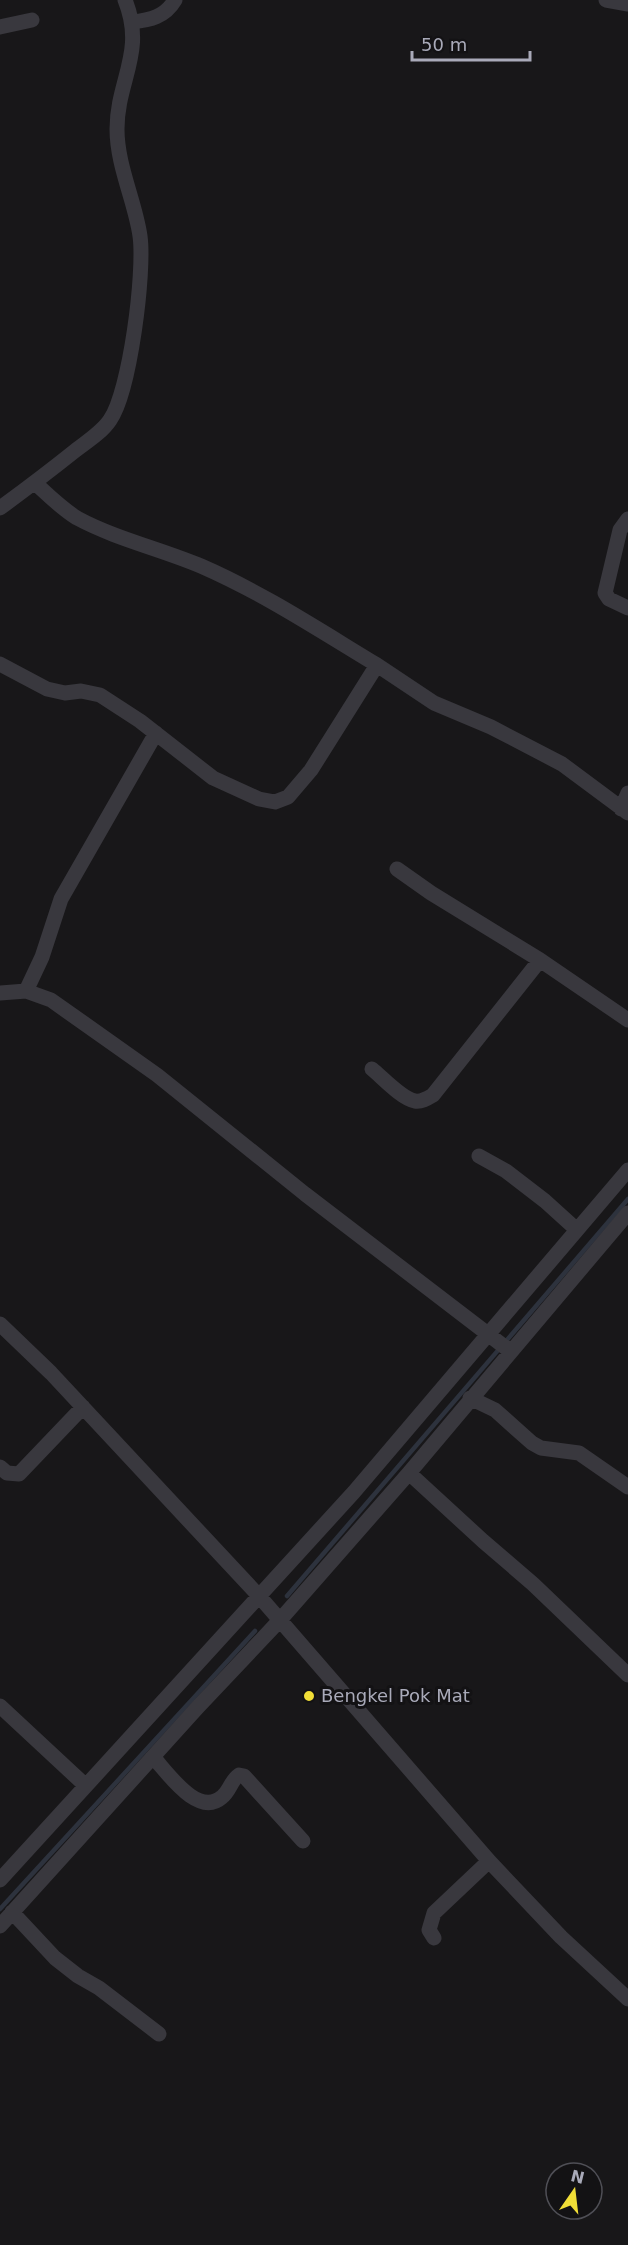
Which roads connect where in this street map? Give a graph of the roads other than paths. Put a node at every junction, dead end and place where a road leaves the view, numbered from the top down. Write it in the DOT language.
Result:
graph roads {
  1 [pos="124,0"];
  2 [pos="175,0"];
  3 [pos="606,0"];
  4 [pos="628,4"];
  5 [pos="32,20"];
  6 [pos="132,22"];
  7 [pos="0,27"];
  8 [pos="35,483"];
  9 [pos="0,508"];
  10 [pos="628,519"];
  11 [pos="628,608"];
  12 [pos="0,664"];
  13 [pos="377,665"];
  14 [pos="156,734"];
  15 [pos="628,793"];
  16 [pos="624,811"];
  17 [pos="397,869"];
  18 [pos="540,960"];
  19 [pos="26,991"];
  20 [pos="0,993"];
  21 [pos="628,1020"];
  22 [pos="372,1069"];
  23 [pos="479,1156"];
  24 [pos="628,1170"];
  25 [pos="628,1213"];
  26 [pos="577,1230"];
  27 [pos="0,1324"];
  28 [pos="498,1343"];
  29 [pos="470,1398"];
  30 [pos="83,1407"];
  31 [pos="0,1467"];
  32 [pos="409,1473"];
  33 [pos="628,1487"];
  34 [pos="259,1596"];
  35 [pos="280,1620"];
  36 [pos="628,1675"];
  37 [pos="0,1706"];
  38 [pos="153,1757"];
  39 [pos="86,1786"];
  40 [pos="303,1841"];
  41 [pos="489,1861"];
  42 [pos="0,1880"];
  43 [pos="12,1912"];
  44 [pos="0,1926"];
  45 [pos="434,1938"];
  46 [pos="628,1999"];
  47 [pos="159,2034"];
  1 -- 6 [label="street"];
  2 -- 6 [label="street"];
  3 -- 4 [label="street"];
  5 -- 7 [label="street"];
  6 -- 8 [label="street"];
  8 -- 9 [label="street"];
  8 -- 13 [label="street"];
  10 -- 11 [label="street"];
  12 -- 14 [label="street"];
  13 -- 14 [label="street"];
  13 -- 16 [label="street"];
  14 -- 19 [label="street"];
  15 -- 16 [label="street"];
  17 -- 18 [label="street"];
  18 -- 21 [label="street"];
  18 -- 22 [label="street"];
  19 -- 20 [label="street"];
  19 -- 28 [label="street"];
  23 -- 26 [label="street"];
  24 -- 26 [label="street"];
  25 -- 28 [label="street"];
  26 -- 28 [label="street"];
  27 -- 30 [label="street"];
  28 -- 29 [label="street"];
  28 -- 34 [label="street"];
  29 -- 32 [label="street"];
  29 -- 33 [label="street"];
  30 -- 31 [label="street"];
  30 -- 34 [label="street"];
  32 -- 35 [label="street"];
  32 -- 36 [label="street"];
  34 -- 35 [label="street"];
  34 -- 39 [label="street"];
  35 -- 38 [label="street"];
  35 -- 41 [label="street"];
  37 -- 39 [label="street"];
  38 -- 40 [label="street"];
  38 -- 43 [label="street"];
  39 -- 42 [label="street"];
  41 -- 45 [label="street"];
  41 -- 46 [label="street"];
  43 -- 44 [label="street"];
  43 -- 47 [label="street"];
}
